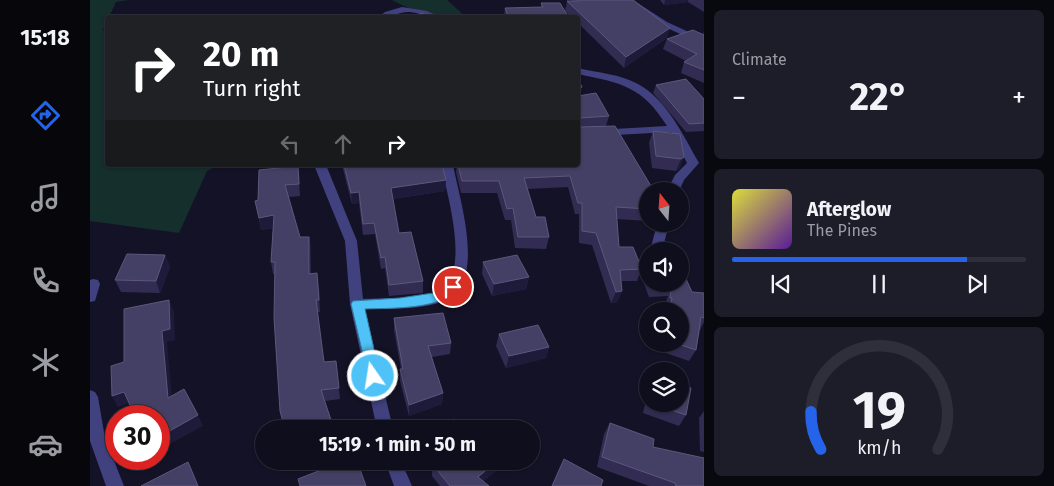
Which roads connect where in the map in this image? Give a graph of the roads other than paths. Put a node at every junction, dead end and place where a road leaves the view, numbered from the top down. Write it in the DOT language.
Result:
graph roads {
  1 [pos="628,0"];
  2 [pos="385,15"];
  3 [pos="431,15"];
  4 [pos="704,42"];
  5 [pos="580,72"];
  6 [pos="674,130"];
  7 [pos="580,134"];
  8 [pos="699,162"];
  9 [pos="321,167"];
  10 [pos="447,167"];
  11 [pos="677,182"];
  12 [pos="357,304"];
  13 [pos="90,397"];
  14 [pos="383,420"];
  15 [pos="397,470"];
  16 [pos="115,486"];
  17 [pos="403,486"];
  1 -- 4 [label="street"];
  2 -- 3 [label="street"];
  5 -- 6 [label="street"];
  6 -- 7 [label="street"];
  6 -- 8 [label="street"];
  8 -- 11 [label="street"];
  9 -- 12 [label="street"];
  10 -- 12 [label="street"];
  12 -- 14 [label="street"];
  13 -- 16 [label="street"];
  15 -- 17 [label="street"];
}
